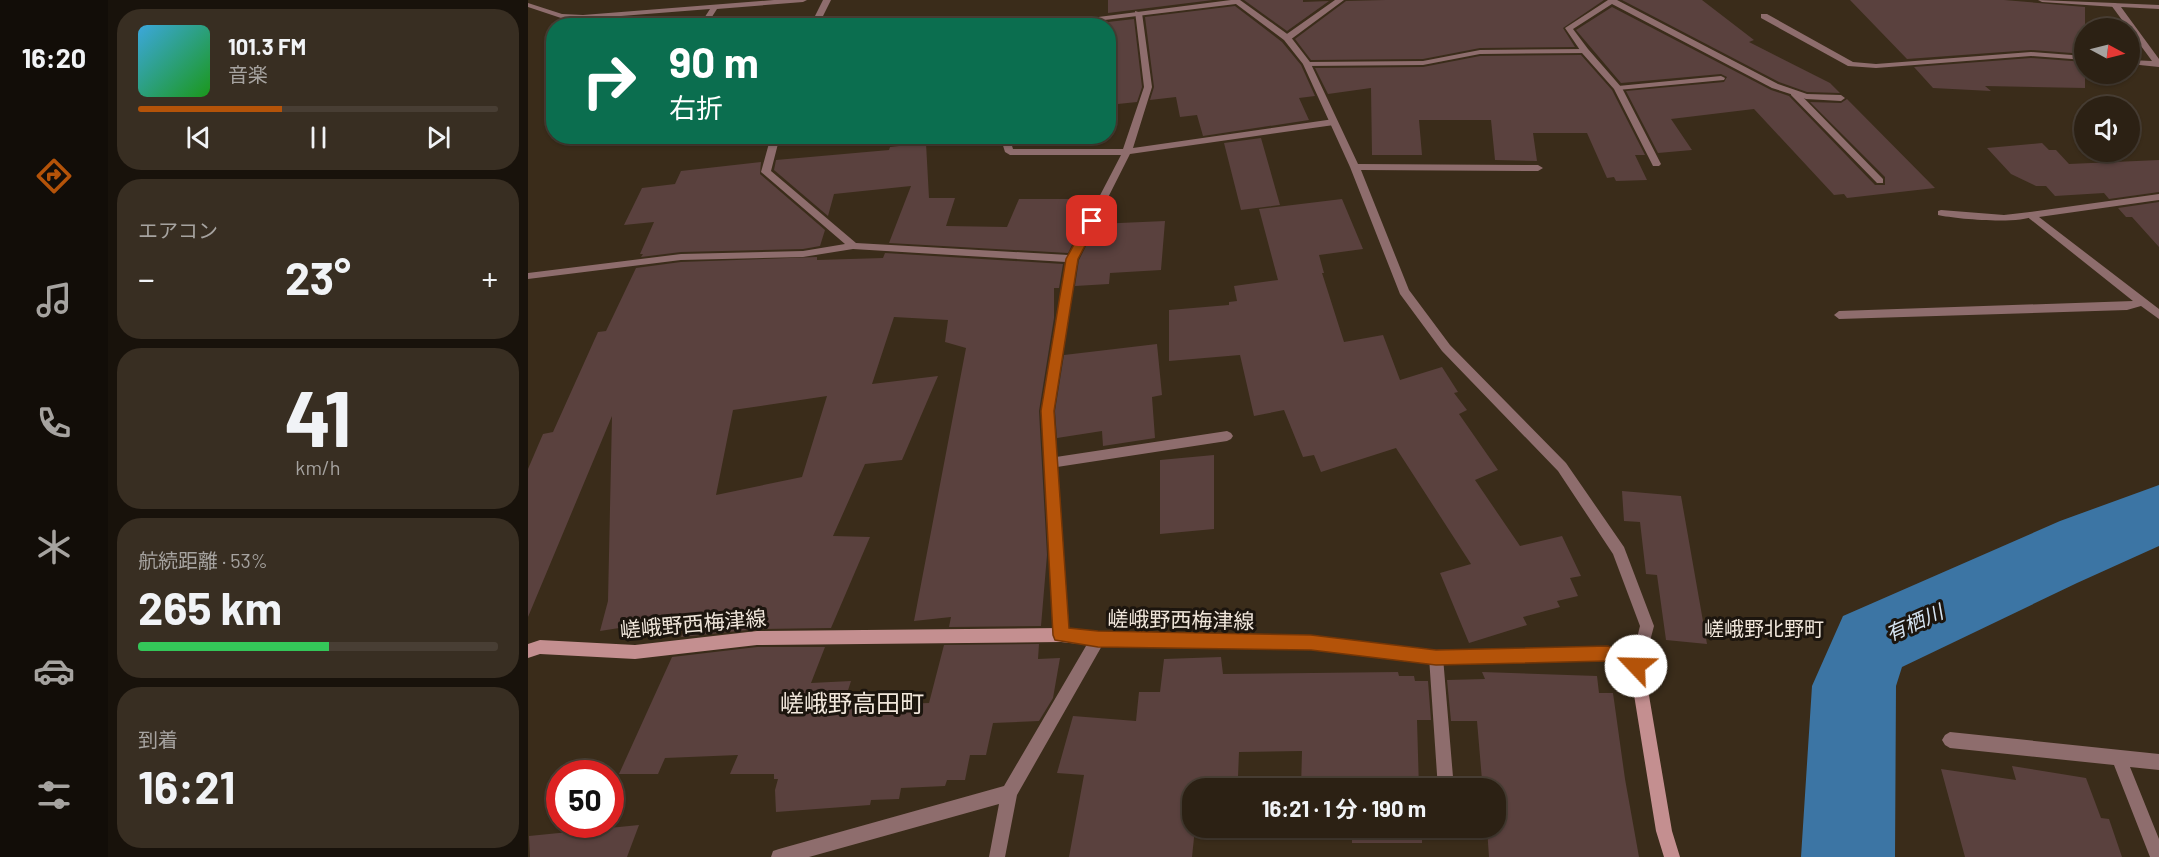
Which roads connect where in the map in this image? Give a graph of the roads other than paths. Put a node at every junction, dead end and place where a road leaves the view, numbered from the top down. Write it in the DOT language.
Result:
graph roads {
  1 [pos="803,0"];
  2 [pos="827,0"];
  3 [pos="1340,0"];
  4 [pos="1613,0"];
  5 [pos="2042,0"];
  6 [pos="1236,1"];
  7 [pos="2115,4"];
  8 [pos="528,5"];
  9 [pos="714,7"];
  10 [pos="2159,7"];
  11 [pos="1138,13"];
  12 [pos="1764,16"];
  13 [pos="584,17"];
  14 [pos="707,18"];
  15 [pos="818,18"];
  16 [pos="1097,18"];
  17 [pos="1287,38"];
  18 [pos="1585,51"];
  19 [pos="2074,57"];
  20 [pos="2140,63"];
  21 [pos="1307,64"];
  22 [pos="2159,65"];
  23 [pos="1721,78"];
  24 [pos="1618,88"];
  25 [pos="1794,93"];
  26 [pos="1841,98"];
  27 [pos="1334,122"];
  28 [pos="774,144"];
  29 [pos="1007,144"];
  30 [pos="1128,152"];
  31 [pos="1656,164"];
  32 [pos="1354,167"];
  33 [pos="1538,168"];
  34 [pos="1880,181"];
  35 [pos="2159,197"];
  36 [pos="1941,213"];
  37 [pos="2030,215"];
  38 [pos="853,246"];
  39 [pos="1072,259"];
  40 [pos="528,276"];
  41 [pos="2143,303"];
  42 [pos="1839,315"];
  43 [pos="2159,315"];
  44 [pos="1227,436"];
  45 [pos="1051,463"];
  46 [pos="1061,635"];
  47 [pos="1098,639"];
  48 [pos="528,651"];
  49 [pos="1436,657"];
  50 [pos="1636,666"];
  51 [pos="1950,740"];
  52 [pos="2119,759"];
  53 [pos="2159,762"];
  54 [pos="1445,778"];
  55 [pos="1009,793"];
  56 [pos="779,857"];
  57 [pos="998,857"];
  58 [pos="1672,857"];
  59 [pos="2158,857"];
  1 -- 9 [label="street"];
  2 -- 15 [label="street"];
  3 -- 17 [label="street"];
  4 -- 18 [label="street"];
  4 -- 25 [label="street"];
  5 -- 7 [label="street"];
  6 -- 11 [label="street"];
  6 -- 17 [label="street"];
  7 -- 10 [label="street"];
  7 -- 22 [label="street"];
  8 -- 13 [label="street"];
  9 -- 13 [label="street"];
  9 -- 14 [label="street"];
  11 -- 16 [label="street"];
  11 -- 30 [label="street"];
  12 -- 19 [label="street"];
  17 -- 21 [label="street"];
  18 -- 21 [label="street"];
  18 -- 24 [label="street"];
  20 -- 22 [label="street"];
  21 -- 27 [label="street"];
  23 -- 24 [label="street"];
  24 -- 31 [label="street"];
  25 -- 26 [label="street"];
  25 -- 34 [label="street"];
  27 -- 30 [label="street"];
  27 -- 32 [label="street"];
  28 -- 38 [label="street"];
  29 -- 30 [label="street"];
  30 -- 39 [label="street"];
  32 -- 33 [label="street"];
  32 -- 50 [label="street"];
  35 -- 37 [label="street"];
  36 -- 37 [label="street"];
  37 -- 41 [label="street"];
  38 -- 39 [label="street"];
  38 -- 40 [label="street"];
  39 -- 45 [label="street"];
  41 -- 42 [label="street"];
  41 -- 43 [label="street"];
  44 -- 45 [label="street"];
  45 -- 46 [label="street"];
  46 -- 47 [label="main road, 嵯峨野西梅津線"];
  46 -- 48 [label="main road, 嵯峨野西梅津線"];
  47 -- 49 [label="main road, 嵯峨野西梅津線"];
  47 -- 55 [label="street"];
  49 -- 50 [label="main road, 嵯峨野西梅津線"];
  49 -- 54 [label="street"];
  50 -- 58 [label="main road"];
  51 -- 52 [label="street"];
  52 -- 53 [label="street"];
  52 -- 59 [label="street"];
  55 -- 56 [label="street"];
  55 -- 57 [label="street"];
}
